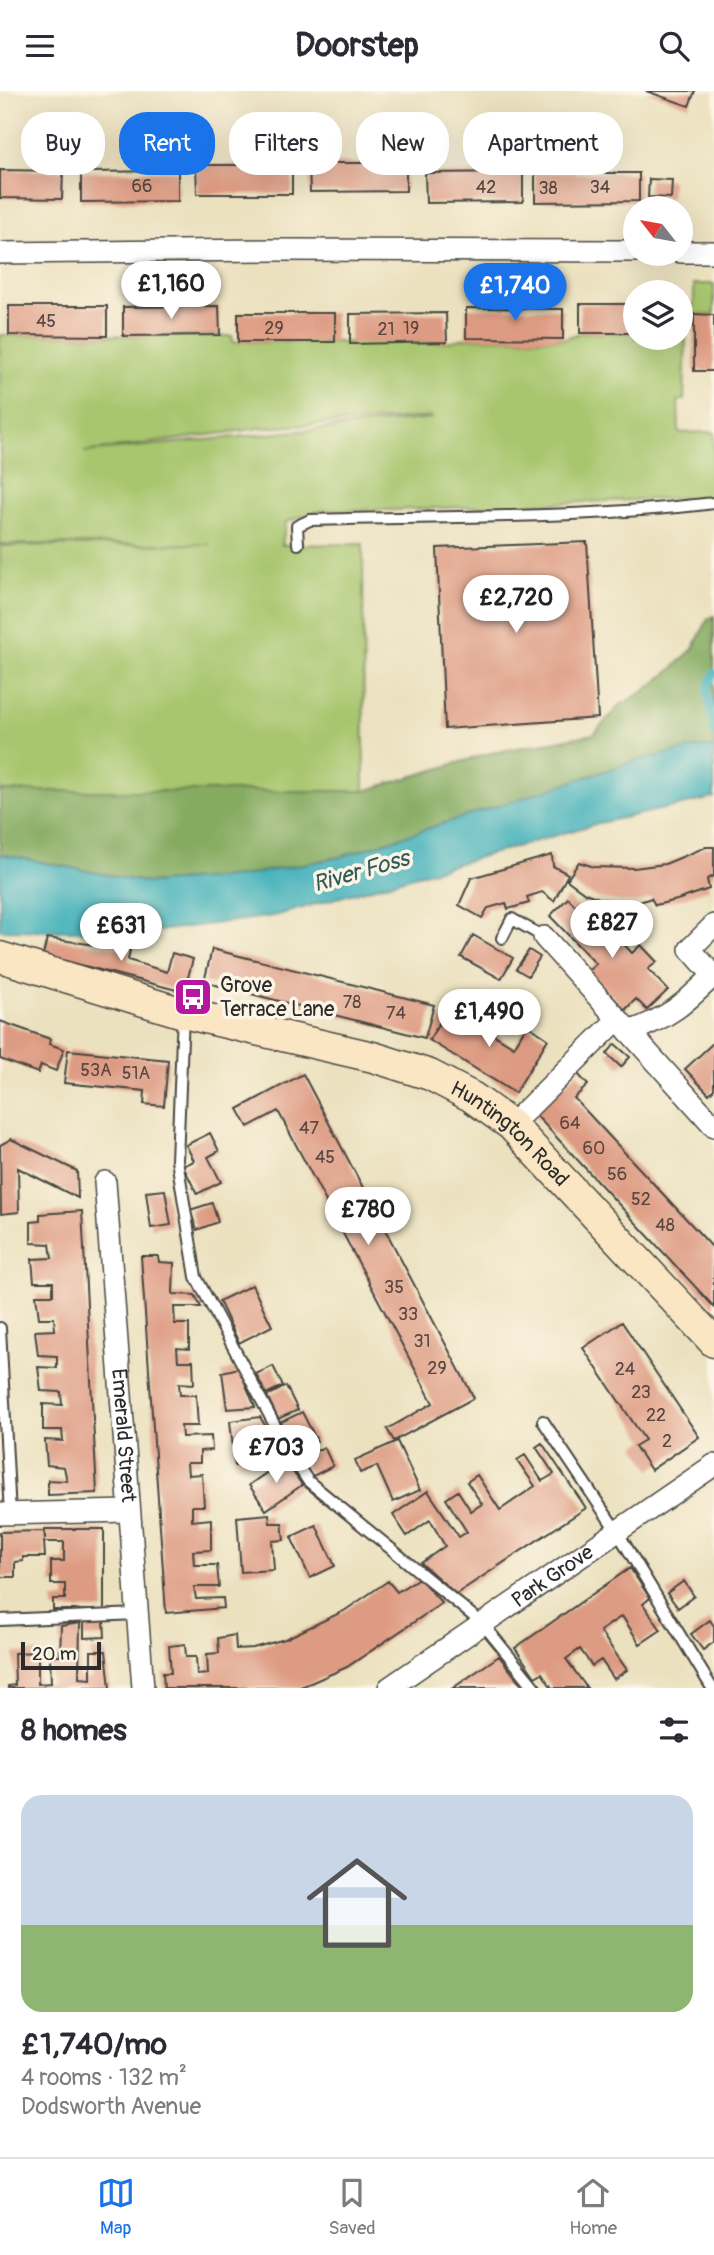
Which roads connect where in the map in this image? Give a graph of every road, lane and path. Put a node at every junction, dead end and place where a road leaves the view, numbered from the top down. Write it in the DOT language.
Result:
graph roads {
  1 [pos="623,251"];
  2 [pos="693,251"];
  3 [pos="714,252"];
  4 [pos="0,253"];
  5 [pos="714,503"];
  6 [pos="298,544"];
  7 [pos="714,925"];
  8 [pos="544,937"];
  9 [pos="502,938"];
  10 [pos="0,957"];
  11 [pos="714,976"];
  12 [pos="183,1013"];
  13 [pos="623,1025"];
  14 [pos="511,1125"];
  15 [pos="714,1126"];
  16 [pos="105,1182"];
  17 [pos="0,1328"];
  18 [pos="714,1342"];
  19 [pos="543,1421"];
  20 [pos="714,1465"];
  21 [pos="129,1511"];
  22 [pos="5,1514"];
  23 [pos="618,1533"];
  24 [pos="138,1614"];
  25 [pos="0,1620"];
  26 [pos="483,1624"];
  27 [pos="143,1688"];
  28 [pos="389,1688"];
  29 [pos="535,1688"];
  30 [pos="712,1688"];
  1 -- 4 [label="street"];
  2 -- 3 [label="street"];
  5 -- 6 [label="lane"];
  7 -- 11 [label="street"];
  8 -- 9 [label="lane"];
  8 -- 13 [label="street"];
  10 -- 12 [label="street, Huntington Road"];
  11 -- 13 [label="street"];
  12 -- 14 [label="street, Huntington Road"];
  12 -- 26 [label="lane"];
  13 -- 14 [label="street"];
  13 -- 15 [label="street"];
  14 -- 18 [label="street, Huntington Road"];
  16 -- 21 [label="street, Emerald Street"];
  17 -- 22 [label="lane"];
  19 -- 23 [label="lane"];
  20 -- 23 [label="street, Park Grove"];
  21 -- 22 [label="street"];
  21 -- 24 [label="street, Emerald Street"];
  23 -- 26 [label="street, Park Grove"];
  23 -- 30 [label="lane"];
  24 -- 25 [label="lane"];
  24 -- 27 [label="street, Emerald Street"];
  26 -- 28 [label="street, Park Grove"];
  26 -- 29 [label="lane"];
}
